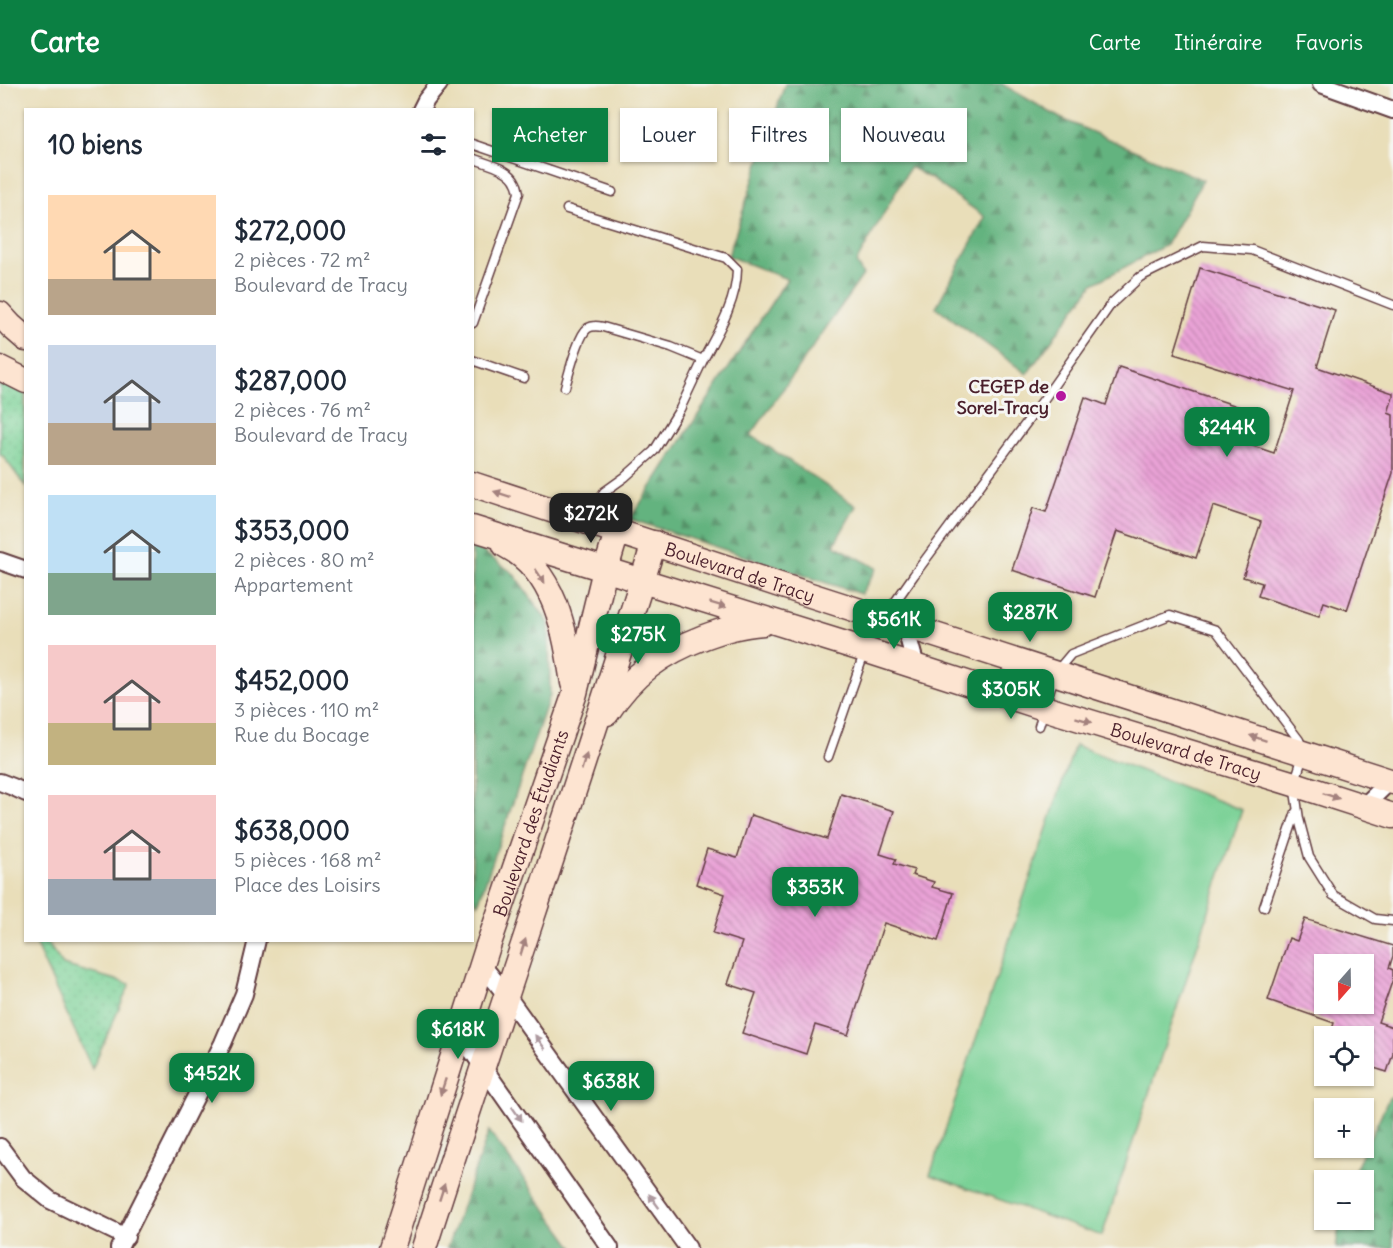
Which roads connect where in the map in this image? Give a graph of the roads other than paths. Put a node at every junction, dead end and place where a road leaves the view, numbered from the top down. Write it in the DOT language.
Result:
graph roads {
  1 [pos="439,84"];
  2 [pos="1321,84"];
  3 [pos="422,108"];
  4 [pos="1393,110"];
  5 [pos="474,145"];
  6 [pos="474,159"];
  7 [pos="612,192"];
  8 [pos="567,209"];
  9 [pos="1393,305"];
  10 [pos="0,314"];
  11 [pos="474,320"];
  12 [pos="24,337"];
  13 [pos="703,360"];
  14 [pos="474,361"];
  15 [pos="0,368"];
  16 [pos="524,378"];
  17 [pos="24,380"];
  18 [pos="565,387"];
  19 [pos="474,485"];
  20 [pos="591,523"];
  21 [pos="475,529"];
  22 [pos="617,532"];
  23 [pos="654,543"];
  24 [pos="0,561"];
  25 [pos="24,569"];
  26 [pos="606,569"];
  27 [pos="642,582"];
  28 [pos="771,622"];
  29 [pos="895,622"];
  30 [pos="865,650"];
  31 [pos="916,666"];
  32 [pos="1055,673"];
  33 [pos="574,693"];
  34 [pos="1041,717"];
  35 [pos="593,735"];
  36 [pos="1304,753"];
  37 [pos="828,757"];
  38 [pos="1392,777"];
  39 [pos="0,782"];
  40 [pos="1294,784"];
  41 [pos="24,792"];
  42 [pos="1364,807"];
  43 [pos="1298,809"];
  44 [pos="1393,816"];
  45 [pos="1264,907"];
  46 [pos="1393,921"];
  47 [pos="256,942"];
  48 [pos="482,965"];
  49 [pos="507,996"];
  50 [pos="460,1034"];
  51 [pos="483,1066"];
  52 [pos="0,1147"];
  53 [pos="122,1242"];
  54 [pos="392,1248"];
  55 [pos="424,1248"];
  56 [pos="610,1248"];
  57 [pos="688,1248"];
  1 -- 3 [label="street"];
  2 -- 4 [label="street"];
  5 -- 7 [label="lane"];
  6 -- 11 [label="lane"];
  8 -- 13 [label="lane"];
  9 -- 29 [label="lane"];
  10 -- 12 [label="street"];
  13 -- 18 [label="lane"];
  13 -- 20 [label="lane"];
  14 -- 16 [label="lane"];
  15 -- 17 [label="street"];
  20 -- 19 [label="street, Boulevard de Tracy, one-way"];
  20 -- 22 [label="street, Boulevard de Tracy"];
  21 -- 26 [label="street, Boulevard de Tracy"];
  21 -- 33 [label="street, one-way"];
  22 -- 23 [label="street, Boulevard de Tracy"];
  22 -- 26 [label="street, Boulevard des Étudiants"];
  23 -- 27 [label="street, Boulevard des Étudiants"];
  23 -- 29 [label="street, Boulevard de Tracy"];
  24 -- 25 [label="street"];
  26 -- 27 [label="street, Boulevard de Tracy"];
  26 -- 33 [label="street, Boulevard des Étudiants"];
  27 -- 28 [label="street, Boulevard de Tracy, one-way"];
  27 -- 35 [label="street, Boulevard des Étudiants"];
  28 -- 30 [label="street, Boulevard de Tracy"];
  28 -- 35 [label="street"];
  29 -- 31 [label="street"];
  29 -- 32 [label="street, Boulevard de Tracy"];
  30 -- 31 [label="street, Boulevard de Tracy"];
  30 -- 37 [label="lane"];
  31 -- 34 [label="street, Boulevard de Tracy"];
  32 -- 34 [label="lane"];
  36 -- 32 [label="street, Boulevard de Tracy, one-way"];
  32 -- 36 [label="lane"];
  33 -- 48 [label="street, Boulevard des Étudiants"];
  34 -- 40 [label="street, Boulevard de Tracy, one-way"];
  49 -- 35 [label="street, Boulevard des Étudiants, one-way"];
  36 -- 38 [label="street, Boulevard de Tracy"];
  36 -- 40 [label="lane"];
  38 -- 42 [label="street, Boulevard de Tracy"];
  39 -- 41 [label="street"];
  40 -- 42 [label="street, Boulevard de Tracy, one-way"];
  40 -- 43 [label="lane"];
  42 -- 44 [label="street, Boulevard de Tracy"];
  43 -- 45 [label="lane"];
  43 -- 46 [label="lane"];
  47 -- 53 [label="street"];
  48 -- 49 [label="street"];
  48 -- 50 [label="street, Boulevard des Étudiants"];
  49 -- 51 [label="street, Boulevard des Étudiants"];
  57 -- 49 [label="street, one-way"];
  50 -- 51 [label="street"];
  50 -- 54 [label="street, Boulevard des Étudiants, one-way"];
  55 -- 51 [label="street, Boulevard des Étudiants, one-way"];
  51 -- 56 [label="street, one-way"];
  52 -- 53 [label="street"];
}
